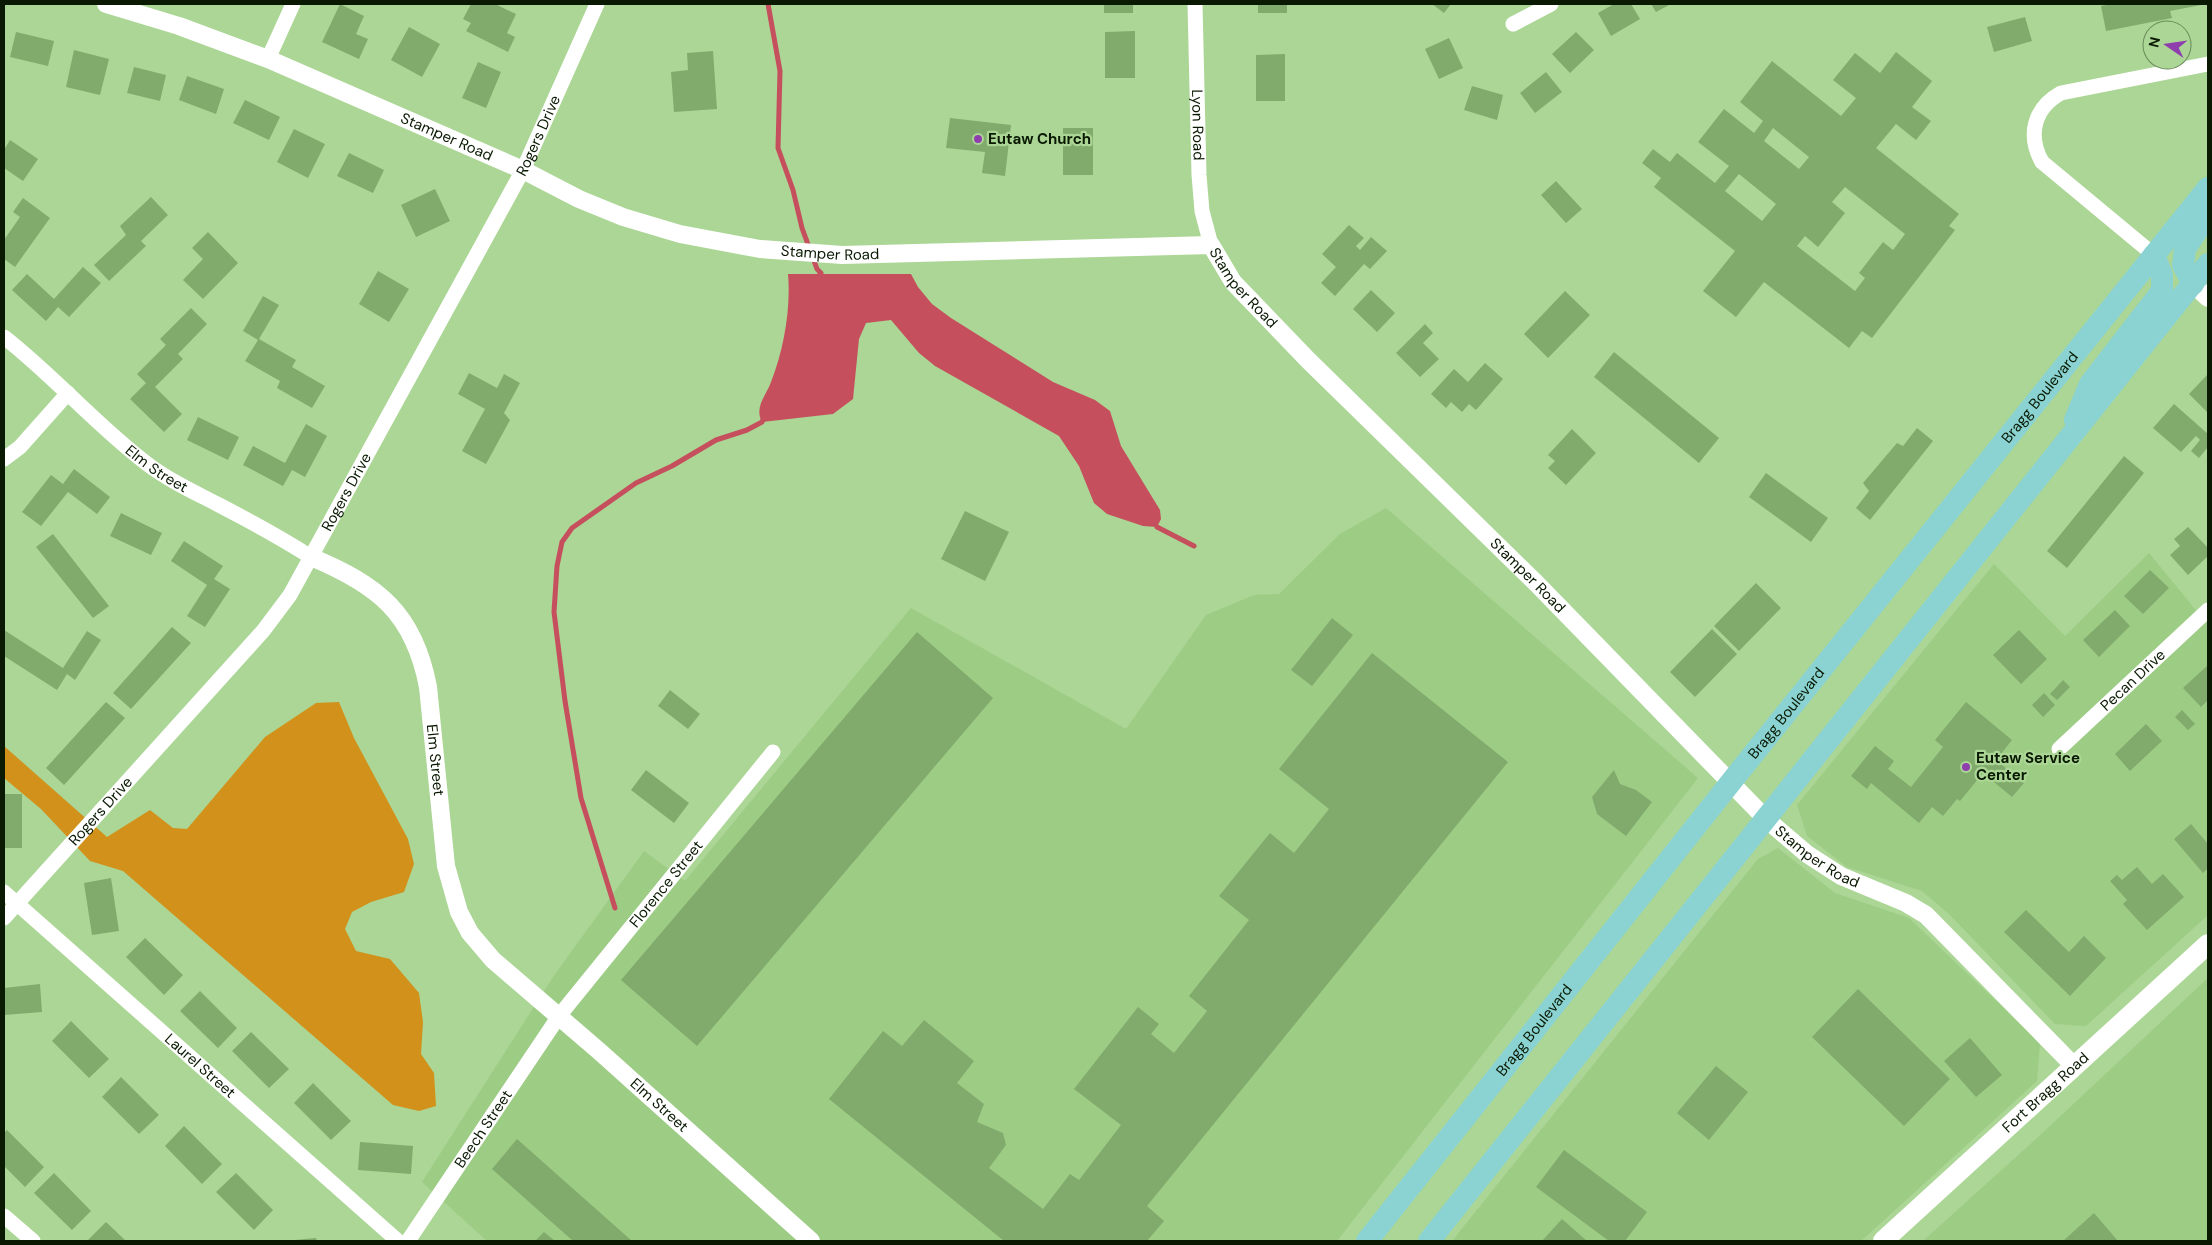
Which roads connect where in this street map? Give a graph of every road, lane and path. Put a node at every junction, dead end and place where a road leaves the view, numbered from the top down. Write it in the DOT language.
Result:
graph roads {
  1 [pos="106,4"];
  2 [pos="293,4"];
  3 [pos="597,4"];
  4 [pos="1195,4"];
  5 [pos="1551,4"];
  6 [pos="1513,24"];
  7 [pos="268,59"];
  8 [pos="2208,64"];
  9 [pos="523,170"];
  10 [pos="2208,188"];
  11 [pos="2208,214"];
  12 [pos="1211,245"];
  13 [pos="2154,255"];
  14 [pos="2208,264"];
  15 [pos="2200,291"];
  16 [pos="4,337"];
  17 [pos="68,393"];
  18 [pos="2068,439"];
  19 [pos="4,459"];
  20 [pos="311,557"];
  21 [pos="2208,610"];
  22 [pos="2059,749"];
  23 [pos="773,752"];
  24 [pos="1731,782"];
  25 [pos="1766,819"];
  26 [pos="4,892"];
  27 [pos="17,903"];
  28 [pos="4,918"];
  29 [pos="2208,944"];
  30 [pos="559,1016"];
  31 [pos="2074,1066"];
  32 [pos="4,1216"];
  33 [pos="33,1241"];
  34 [pos="398,1241"];
  35 [pos="408,1241"];
  36 [pos="811,1241"];
  37 [pos="1367,1241"];
  38 [pos="1429,1241"];
  39 [pos="1883,1241"];
  1 -- 7 [label="street, Stamper Road"];
  2 -- 7 [label="street"];
  3 -- 9 [label="street, Rogers Drive"];
  4 -- 12 [label="street, Lyon Road"];
  5 -- 6 [label="street"];
  7 -- 9 [label="street, Stamper Road"];
  8 -- 13 [label="street"];
  9 -- 12 [label="street, Stamper Road"];
  9 -- 20 [label="street, Rogers Drive"];
  10 -- 13 [label="main road, Bragg Boulevard"];
  11 -- 15 [label="main road"];
  12 -- 24 [label="street, Stamper Road"];
  13 -- 18 [label="main road"];
  13 -- 24 [label="main road, Bragg Boulevard"];
  14 -- 15 [label="main road"];
  15 -- 18 [label="main road"];
  16 -- 17 [label="street, Elm Street"];
  17 -- 19 [label="street"];
  17 -- 20 [label="street, Elm Street"];
  18 -- 25 [label="main road"];
  20 -- 27 [label="street, Rogers Drive"];
  20 -- 30 [label="street, Elm Street"];
  21 -- 22 [label="street, Pecan Drive"];
  23 -- 30 [label="street, Florence Street"];
  24 -- 25 [label="street, Stamper Road"];
  24 -- 37 [label="main road, Bragg Boulevard"];
  25 -- 31 [label="street, Stamper Road"];
  25 -- 38 [label="main road"];
  26 -- 27 [label="street, Laurel Street"];
  27 -- 28 [label="street, Rogers Drive"];
  27 -- 34 [label="street, Laurel Street"];
  29 -- 31 [label="main road, Fort Bragg Road"];
  30 -- 35 [label="street, Beech Street"];
  30 -- 36 [label="street, Elm Street"];
  31 -- 39 [label="main road, Fort Bragg Road"];
  32 -- 33 [label="street"];
}
